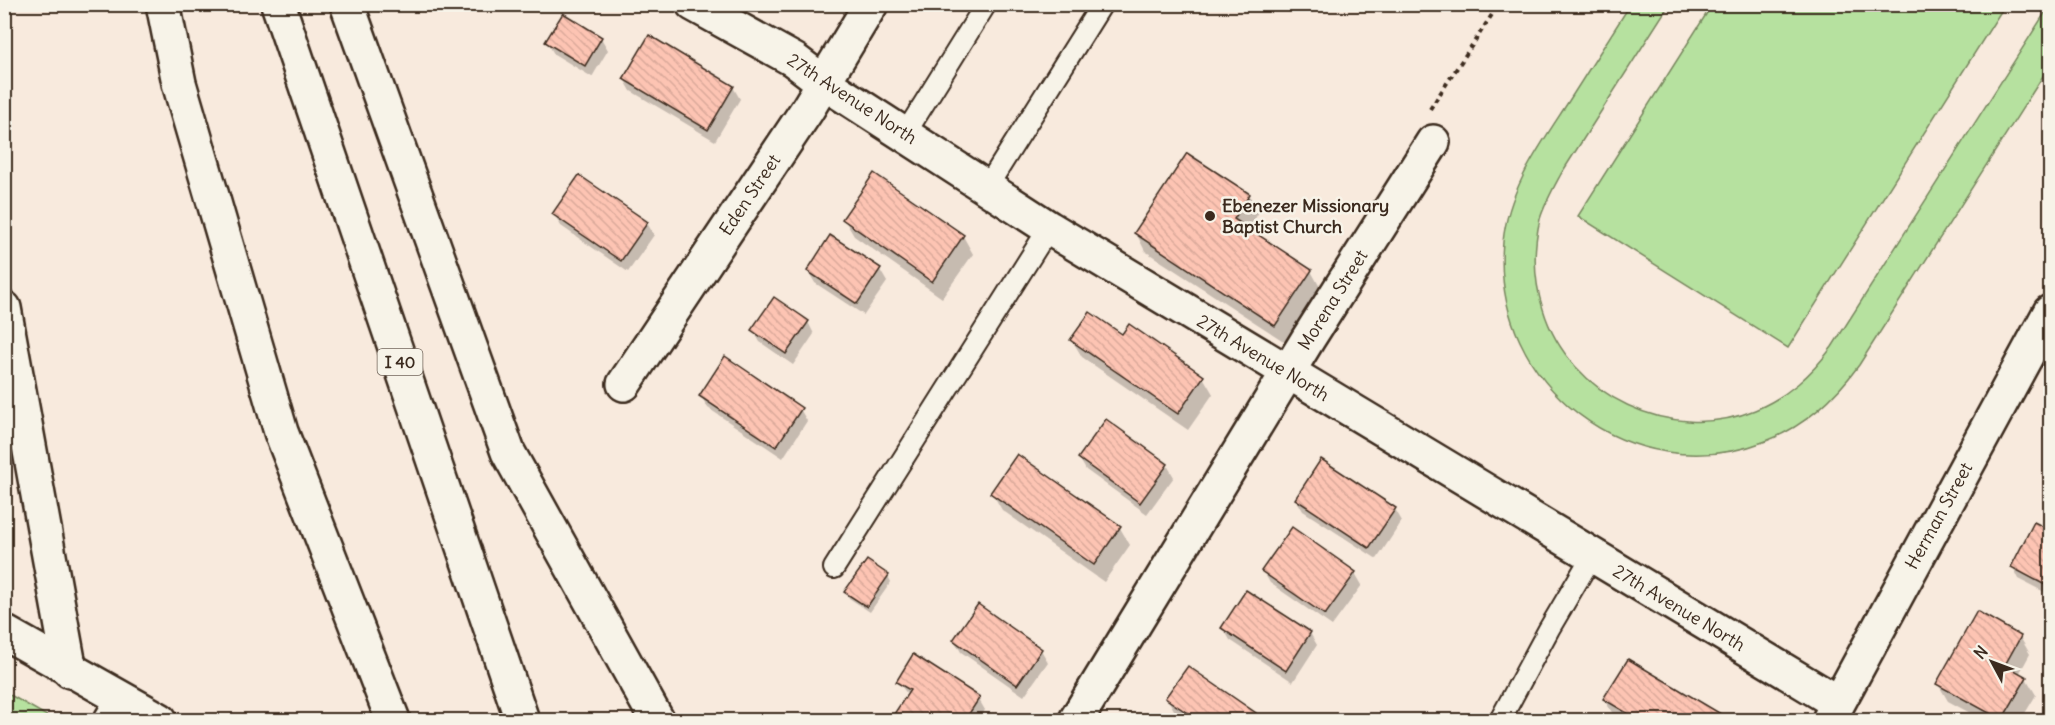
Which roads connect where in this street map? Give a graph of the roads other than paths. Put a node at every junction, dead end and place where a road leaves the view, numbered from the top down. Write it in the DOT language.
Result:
graph roads {
  1 [pos="163,4"];
  2 [pos="278,4"];
  3 [pos="346,4"];
  4 [pos="693,4"];
  5 [pos="871,4"];
  6 [pos="986,4"];
  7 [pos="1102,4"];
  8 [pos="823,82"];
  9 [pos="904,134"];
  10 [pos="1433,142"];
  11 [pos="987,187"];
  12 [pos="1049,228"];
  13 [pos="5,309"];
  14 [pos="2050,312"];
  15 [pos="1287,373"];
  16 [pos="624,384"];
  17 [pos="1593,556"];
  18 [pos="834,568"];
  19 [pos="4,632"];
  20 [pos="70,671"];
  21 [pos="387,707"];
  22 [pos="117,710"];
  23 [pos="1833,712"];
  24 [pos="160,720"];
  25 [pos="522,720"];
  26 [pos="657,720"];
  27 [pos="1076,720"];
  28 [pos="1500,720"];
  1 -- 21 [label="main road"];
  2 -- 25 [label="main road, I 40"];
  3 -- 26 [label="main road"];
  4 -- 8 [label="main road, 27th Avenue North"];
  5 -- 8 [label="main road, Eden Street"];
  6 -- 9 [label="lane"];
  7 -- 11 [label="lane"];
  8 -- 9 [label="main road, 27th Avenue North"];
  8 -- 16 [label="main road, Eden Street"];
  9 -- 11 [label="main road, 27th Avenue North"];
  10 -- 15 [label="main road, Morena Street"];
  11 -- 12 [label="main road, 27th Avenue North"];
  12 -- 15 [label="main road, 27th Avenue North"];
  12 -- 18 [label="lane"];
  13 -- 20 [label="main road"];
  14 -- 23 [label="main road, Herman Street"];
  15 -- 17 [label="main road, 27th Avenue North"];
  15 -- 27 [label="main road, Morena Street"];
  17 -- 23 [label="main road, 27th Avenue North"];
  17 -- 28 [label="lane"];
  19 -- 20 [label="main road"];
  20 -- 22 [label="main road"];
  22 -- 24 [label="main road"];
}
